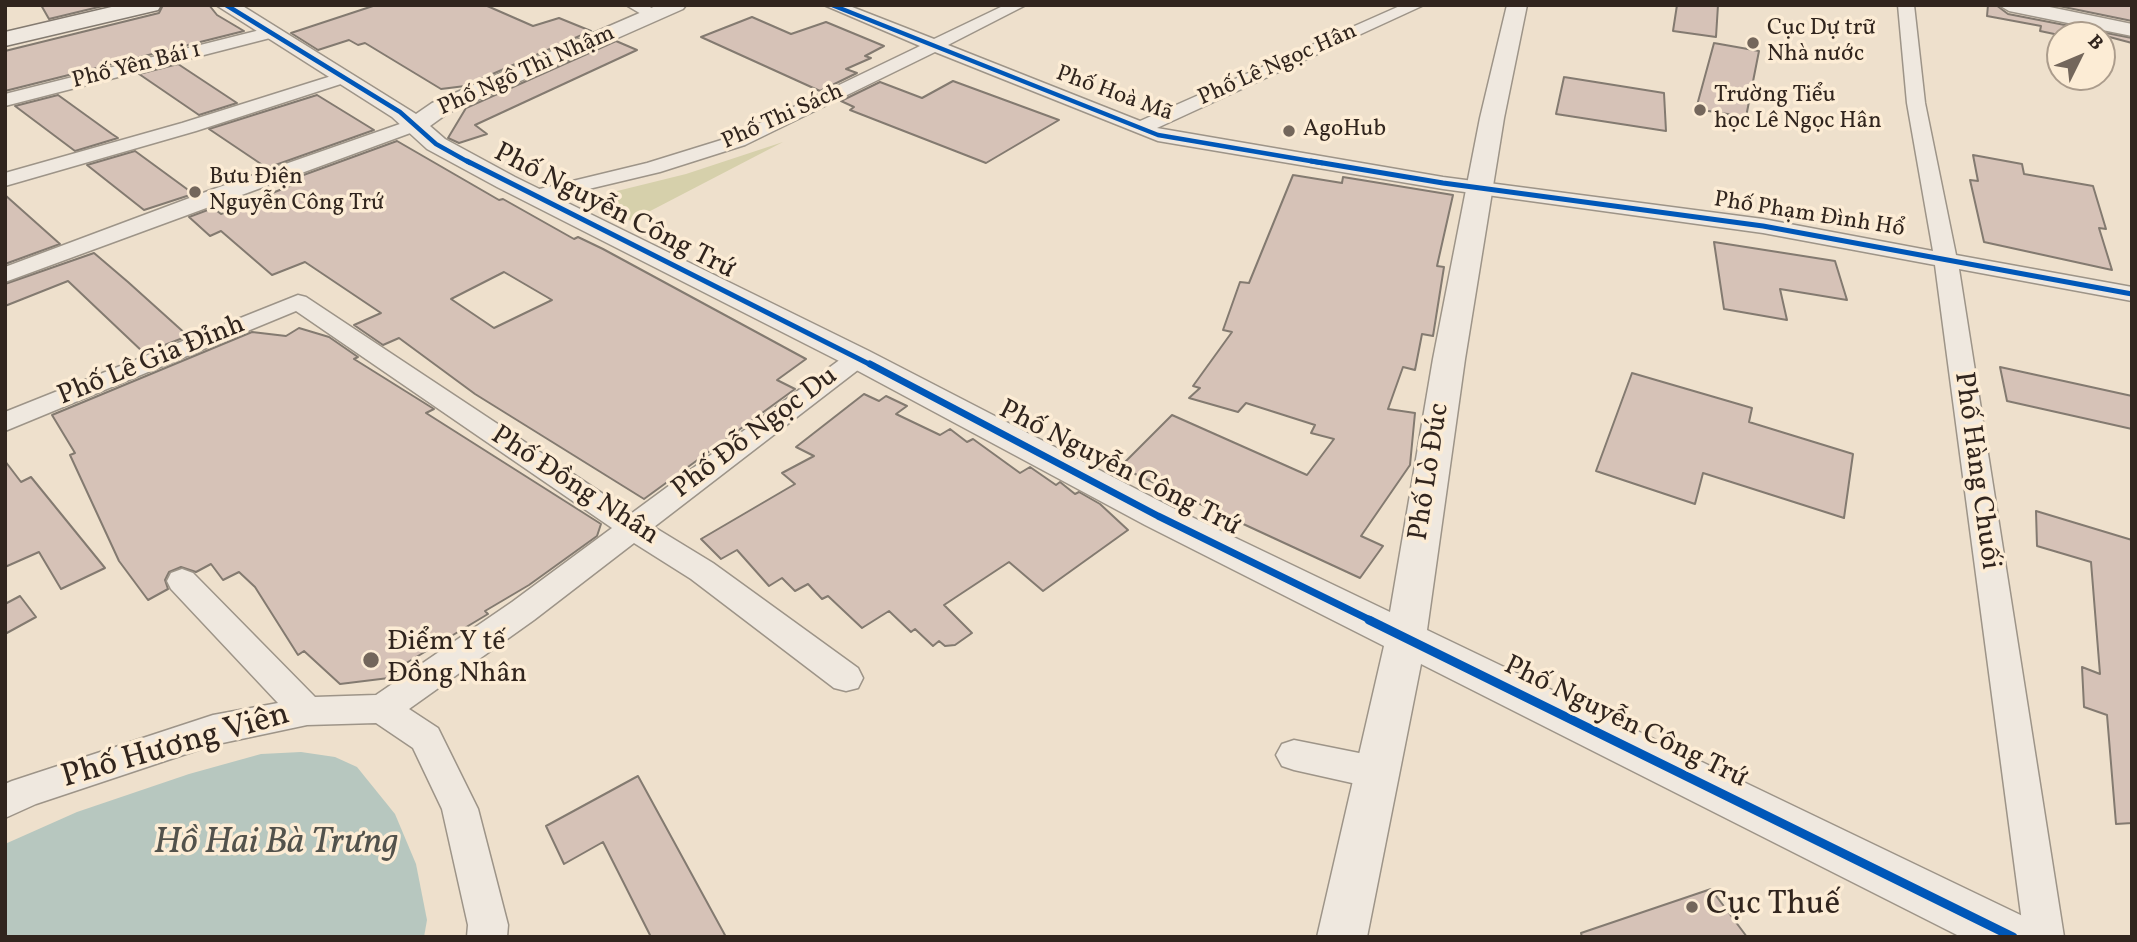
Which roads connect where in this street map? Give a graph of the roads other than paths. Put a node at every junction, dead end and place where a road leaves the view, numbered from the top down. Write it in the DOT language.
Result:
graph roads {
  1 [pos="150,5"];
  2 [pos="226,5"];
  3 [pos="676,5"];
  4 [pos="1018,5"];
  5 [pos="1416,5"];
  6 [pos="1906,5"];
  7 [pos="2009,5"];
  8 [pos="1513,6"];
  9 [pos="845,7"];
  10 [pos="644,10"];
  11 [pos="2132,30"];
  12 [pos="268,33"];
  13 [pos="5,39"];
  14 [pos="932,46"];
  15 [pos="341,78"];
  16 [pos="5,100"];
  17 [pos="417,124"];
  18 [pos="1140,128"];
  19 [pos="5,180"];
  20 [pos="1479,188"];
  21 [pos="534,196"];
  22 [pos="1946,260"];
  23 [pos="5,275"];
  24 [pos="2132,294"];
  25 [pos="298,302"];
  26 [pos="858,358"];
  27 [pos="5,422"];
  28 [pos="631,527"];
  29 [pos="182,581"];
  30 [pos="1406,639"];
  31 [pos="846,678"];
  32 [pos="383,709"];
  33 [pos="307,711"];
  34 [pos="1294,755"];
  35 [pos="1378,773"];
  36 [pos="5,802"];
  37 [pos="487,937"];
  38 [pos="1342,937"];
  39 [pos="2013,937"];
  40 [pos="2044,937"];
  1 -- 13 [label="main road"];
  2 -- 12 [label="street, Phố Nguyễn Công Trứ"];
  3 -- 10 [label="street, Phố Ngô Thì Nhậm"];
  4 -- 14 [label="street, Phố Thi Sách"];
  5 -- 18 [label="street, Phố Lê Ngọc Hân"];
  6 -- 22 [label="street, Phố Hàng Chuối"];
  7 -- 11 [label="street"];
  8 -- 20 [label="street, Phố Lò Đúc"];
  9 -- 14 [label="street, Phố Hoà Mã"];
  10 -- 17 [label="street, Phố Ngô Thì Nhậm"];
  12 -- 15 [label="street, Phố Nguyễn Công Trứ"];
  12 -- 16 [label="street, Phố Yên Bái 1"];
  14 -- 18 [label="street, Phố Hoà Mã"];
  14 -- 21 [label="street, Phố Thi Sách"];
  15 -- 17 [label="street, Phố Nguyễn Công Trứ"];
  15 -- 19 [label="street"];
  17 -- 21 [label="street, Phố Nguyễn Công Trứ"];
  17 -- 23 [label="street"];
  18 -- 20 [label="street, Phố Hoà Mã"];
  20 -- 22 [label="street, Phố Phạm Đình Hổ"];
  20 -- 30 [label="street, Phố Lò Đúc"];
  21 -- 26 [label="street, Phố Nguyễn Công Trứ"];
  22 -- 24 [label="street, Phố Phạm Đình Hổ"];
  22 -- 40 [label="street, Phố Hàng Chuối"];
  25 -- 27 [label="street, Phố Lê Gia Đỉnh"];
  25 -- 28 [label="street, Phố Đồng Nhân"];
  26 -- 28 [label="street, Phố Đỗ Ngọc Du"];
  26 -- 30 [label="street, Phố Nguyễn Công Trứ"];
  28 -- 31 [label="street, Phố Đồng Nhân"];
  28 -- 32 [label="street, Phố Đỗ Ngọc Du"];
  29 -- 33 [label="street"];
  30 -- 35 [label="street, Phố Lò Đúc"];
  30 -- 39 [label="street, Phố Nguyễn Công Trứ"];
  32 -- 33 [label="street, Phố Hương Viên"];
  32 -- 37 [label="street"];
  33 -- 36 [label="street, Phố Hương Viên"];
  34 -- 35 [label="street"];
  35 -- 38 [label="street, Phố Lò Đúc"];
}
